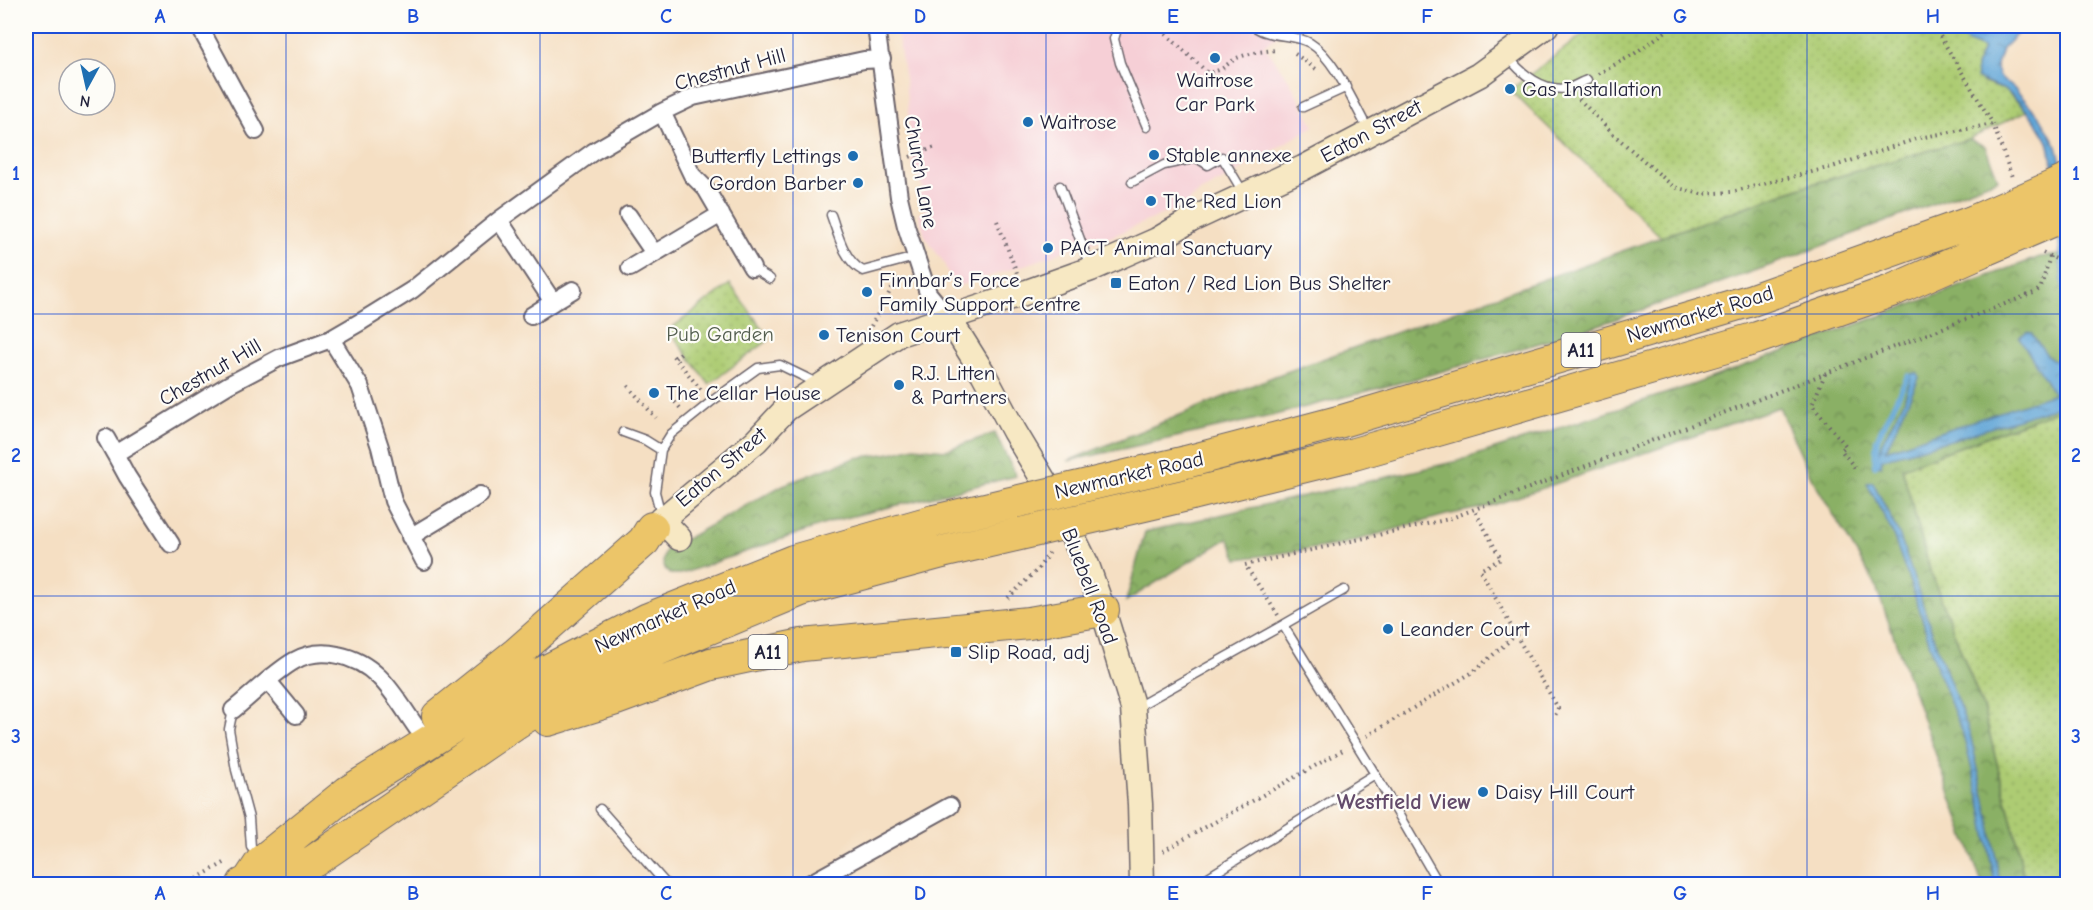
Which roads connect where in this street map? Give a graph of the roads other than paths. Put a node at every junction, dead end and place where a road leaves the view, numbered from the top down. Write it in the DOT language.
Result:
graph roads {
  1 [pos="199,26"];
  2 [pos="876,26"];
  3 [pos="1118,26"];
  4 [pos="1253,26"];
  5 [pos="1546,26"];
  6 [pos="1506,55"];
  7 [pos="882,59"];
  8 [pos="1587,80"];
  9 [pos="1347,87"];
  10 [pos="1303,107"];
  11 [pos="662,112"];
  12 [pos="1147,127"];
  13 [pos="256,131"];
  14 [pos="1370,132"];
  15 [pos="2067,180"];
  16 [pos="1131,182"];
  17 [pos="1060,186"];
  18 [pos="1245,195"];
  19 [pos="2067,213"];
  20 [pos="721,214"];
  21 [pos="628,215"];
  22 [pos="831,215"];
  23 [pos="499,220"];
  24 [pos="1978,236"];
  25 [pos="654,253"];
  26 [pos="915,257"];
  27 [pos="630,268"];
  28 [pos="752,268"];
  29 [pos="1091,269"];
  30 [pos="770,279"];
  31 [pos="573,290"];
  32 [pos="553,302"];
  33 [pos="531,316"];
  34 [pos="948,317"];
  35 [pos="331,339"];
  36 [pos="822,386"];
  37 [pos="623,432"];
  38 [pos="105,438"];
  39 [pos="661,450"];
  40 [pos="115,454"];
  41 [pos="480,495"];
  42 [pos="664,528"];
  43 [pos="410,537"];
  44 [pos="171,544"];
  45 [pos="424,561"];
  46 [pos="1344,590"];
  47 [pos="1103,610"];
  48 [pos="1283,625"];
  49 [pos="268,681"];
  50 [pos="1133,708"];
  51 [pos="233,710"];
  52 [pos="296,715"];
  53 [pos="517,722"];
  54 [pos="419,731"];
  55 [pos="1375,774"];
  56 [pos="348,792"];
  57 [pos="950,806"];
  58 [pos="600,809"];
  59 [pos="251,872"];
  60 [pos="666,885"];
  61 [pos="809,885"];
  62 [pos="1142,885"];
  63 [pos="1197,885"];
  64 [pos="1439,885"];
  1 -- 13 [label="street"];
  2 -- 7 [label="street, Church Lane"];
  3 -- 12 [label="lane"];
  4 -- 9 [label="lane"];
  5 -- 6 [label="street, Eaton Street"];
  6 -- 8 [label="lane"];
  6 -- 14 [label="street, Eaton Street"];
  7 -- 11 [label="street, Chestnut Hill"];
  7 -- 26 [label="street, Church Lane"];
  9 -- 10 [label="lane"];
  9 -- 14 [label="lane"];
  11 -- 20 [label="street, Chestnut Hill"];
  11 -- 23 [label="street, Chestnut Hill"];
  14 -- 18 [label="street, Eaton Street"];
  15 -- 24 [label="highway, Newmarket Road / A11, bridge"];
  16 -- 18 [label="lane"];
  17 -- 29 [label="lane"];
  18 -- 29 [label="street, Eaton Street"];
  19 -- 24 [label="highway, Newmarket Road / A11, bridge"];
  20 -- 25 [label="street"];
  20 -- 28 [label="street, Chestnut Hill"];
  21 -- 25 [label="street"];
  22 -- 26 [label="lane"];
  23 -- 32 [label="street"];
  23 -- 35 [label="street, Chestnut Hill"];
  24 -- 53 [label="highway, Newmarket Road / A11, bridge"];
  24 -- 56 [label="highway, Newmarket Road / A11, bridge"];
  25 -- 27 [label="street"];
  26 -- 34 [label="street, Church Lane"];
  28 -- 30 [label="lane"];
  29 -- 34 [label="street, Eaton Street"];
  31 -- 32 [label="street"];
  32 -- 33 [label="street"];
  34 -- 36 [label="street, Eaton Street"];
  34 -- 47 [label="street, Bluebell Road"];
  35 -- 40 [label="street, Chestnut Hill"];
  35 -- 43 [label="street"];
  36 -- 39 [label="lane"];
  36 -- 42 [label="street, Eaton Street"];
  37 -- 39 [label="lane"];
  38 -- 40 [label="street"];
  39 -- 42 [label="lane"];
  40 -- 44 [label="street"];
  41 -- 43 [label="street"];
  42 -- 54 [label="highway"];
  43 -- 45 [label="street"];
  46 -- 48 [label="lane"];
  47 -- 50 [label="street, Bluebell Road"];
  47 -- 53 [label="highway, A11"];
  48 -- 50 [label="lane"];
  48 -- 55 [label="lane"];
  49 -- 51 [label="street"];
  49 -- 52 [label="street"];
  49 -- 54 [label="street"];
  50 -- 62 [label="street, Bluebell Road"];
  51 -- 59 [label="lane"];
  53 -- 59 [label="highway, Newmarket Road / A11"];
  54 -- 56 [label="highway"];
  55 -- 63 [label="lane"];
  55 -- 64 [label="lane"];
  56 -- 59 [label="highway, Newmarket Road / A11"];
  57 -- 61 [label="street"];
  58 -- 60 [label="lane"];
}
